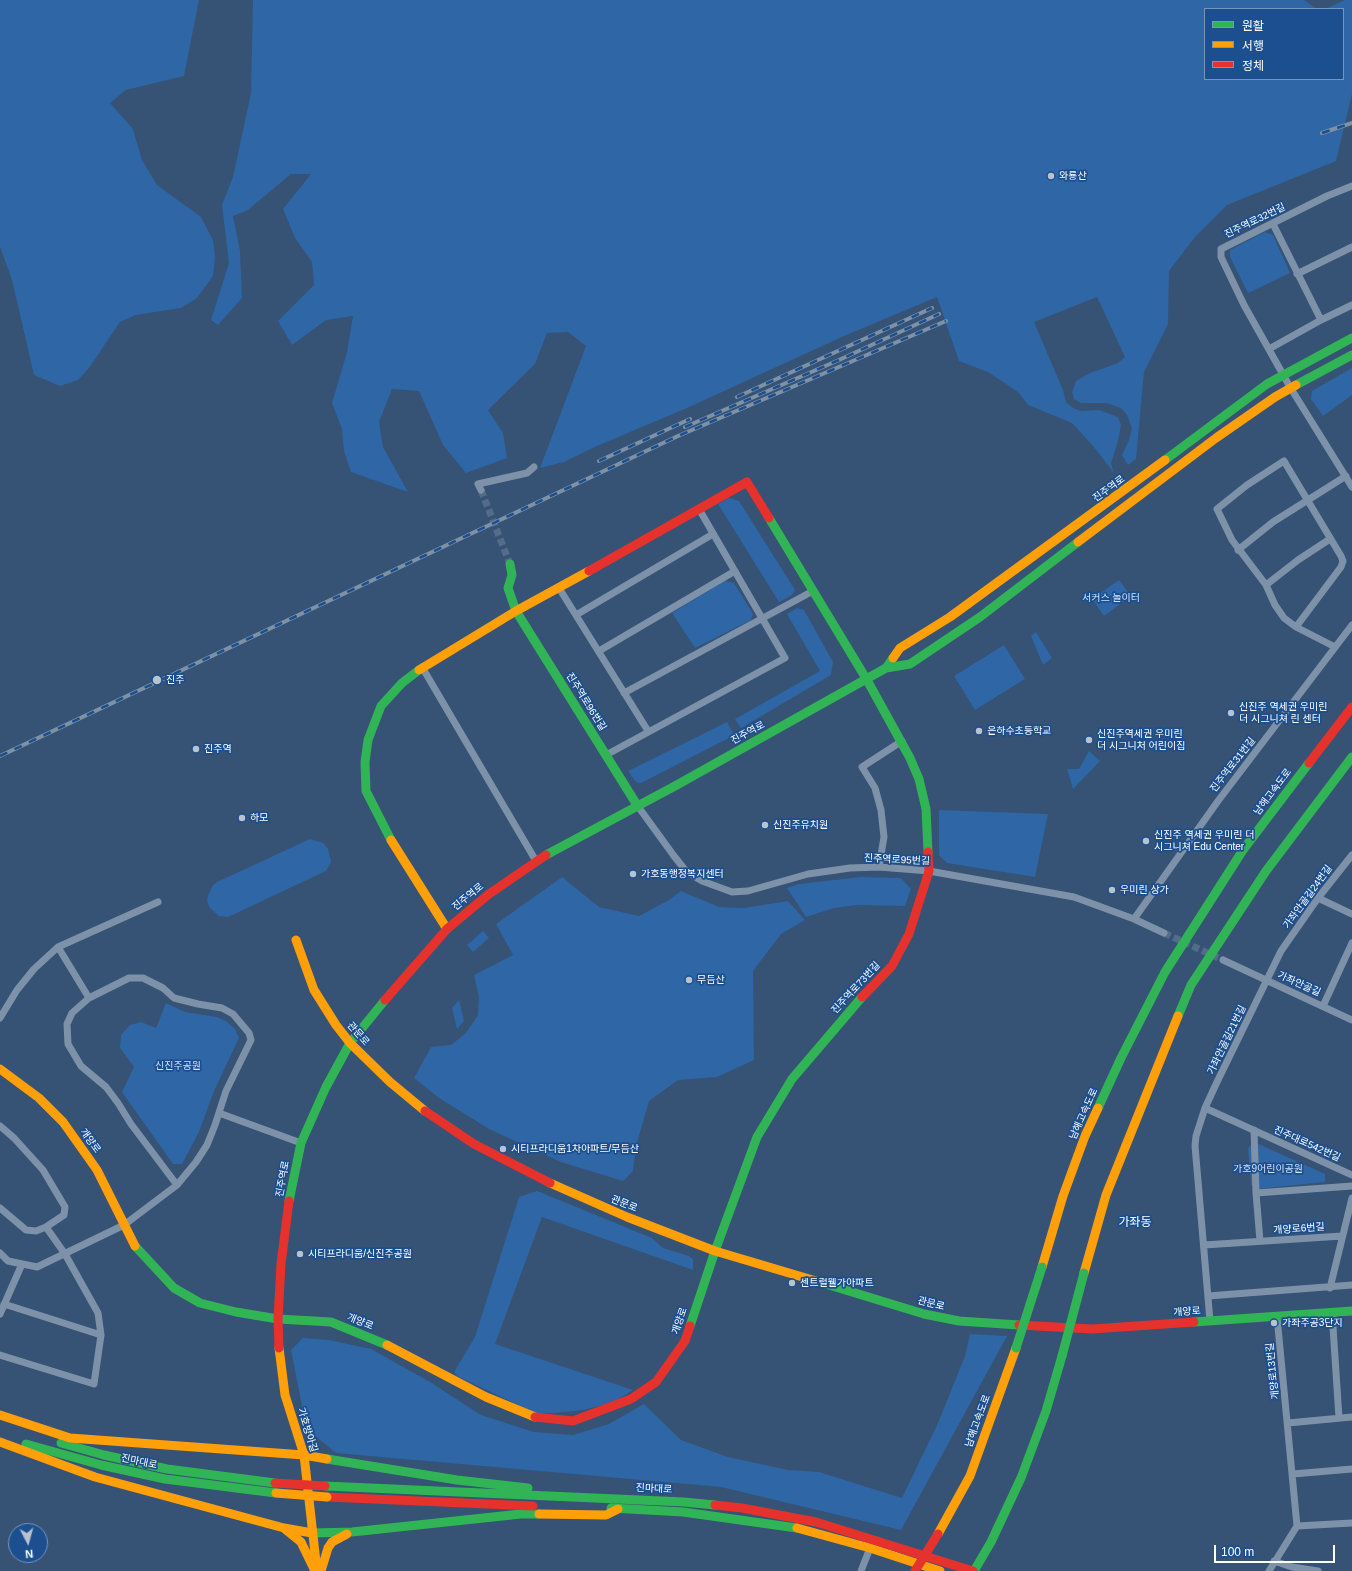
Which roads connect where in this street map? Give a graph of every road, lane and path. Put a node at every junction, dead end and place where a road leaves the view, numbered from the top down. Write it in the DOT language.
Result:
graph roads {
  1 [pos="1352,186"];
  2 [pos="1272,224"];
  3 [pos="1352,247"];
  4 [pos="1297,274"];
  5 [pos="1352,305"];
  6 [pos="1321,320"];
  7 [pos="1352,338"];
  8 [pos="1269,349"];
  9 [pos="1352,355"];
  10 [pos="1283,374"];
  11 [pos="1290,387"];
  12 [pos="534,467"];
  13 [pos="1346,476"];
  14 [pos="1352,487"];
  15 [pos="481,490"];
  16 [pos="1307,500"];
  17 [pos="699,509"];
  18 [pos="713,534"];
  19 [pos="1330,538"];
  20 [pos="1238,550"];
  21 [pos="510,564"];
  22 [pos="735,571"];
  23 [pos="1266,585"];
  24 [pos="559,588"];
  25 [pos="813,591"];
  26 [pos="516,611"];
  27 [pos="576,615"];
  28 [pos="762,618"];
  29 [pos="1352,625"];
  30 [pos="1296,627"];
  31 [pos="1335,647"];
  32 [pos="599,651"];
  33 [pos="422,667"];
  34 [pos="886,668"];
  35 [pos="867,680"];
  36 [pos="624,693"];
  37 [pos="1352,707"];
  38 [pos="648,731"];
  39 [pos="902,741"];
  40 [pos="606,755"];
  41 [pos="1352,757"];
  42 [pos="638,805"];
  43 [pos="1352,855"];
  44 [pos="536,861"];
  45 [pos="879,867"];
  46 [pos="929,871"];
  47 [pos="1318,898"];
  48 [pos="158,902"];
  49 [pos="1352,914"];
  50 [pos="1134,919"];
  51 [pos="447,929"];
  52 [pos="1164,933"];
  53 [pos="296,940"];
  54 [pos="1352,943"];
  55 [pos="58,947"];
  56 [pos="1281,951"];
  57 [pos="1223,960"];
  58 [pos="1267,981"];
  59 [pos="89,998"];
  60 [pos="1323,1006"];
  61 [pos="0,1018"];
  62 [pos="1352,1020"];
  63 [pos="350,1043"];
  64 [pos="0,1069"];
  65 [pos="1205,1108"];
  66 [pos="219,1113"];
  67 [pos="0,1126"];
  68 [pos="1254,1130"];
  69 [pos="301,1143"];
  70 [pos="1352,1175"];
  71 [pos="177,1185"];
  72 [pos="1352,1186"];
  73 [pos="1256,1193"];
  74 [pos="1352,1198"];
  75 [pos="0,1208"];
  76 [pos="124,1226"];
  77 [pos="46,1227"];
  78 [pos="1342,1236"];
  79 [pos="1260,1241"];
  80 [pos="1204,1245"];
  81 [pos="715,1251"];
  82 [pos="0,1253"];
  83 [pos="65,1254"];
  84 [pos="22,1264"];
  85 [pos="1352,1285"];
  86 [pos="1330,1288"];
  87 [pos="1208,1296"];
  88 [pos="4,1304"];
  89 [pos="1352,1311"];
  90 [pos="1332,1312"];
  91 [pos="0,1314"];
  92 [pos="1277,1317"];
  93 [pos="278,1319"];
  94 [pos="1210,1321"];
  95 [pos="1044,1327"];
  96 [pos="101,1335"];
  97 [pos="0,1355"];
  98 [pos="0,1415"];
  99 [pos="1352,1417"];
  100 [pos="1339,1418"];
  101 [pos="1288,1423"];
  102 [pos="0,1424"];
  103 [pos="0,1435"];
  104 [pos="0,1442"];
  105 [pos="304,1455"];
  106 [pos="1352,1469"];
  107 [pos="1293,1474"];
  108 [pos="571,1497"];
  109 [pos="618,1509"];
  110 [pos="1352,1522"];
  111 [pos="1297,1526"];
  112 [pos="284,1528"];
  113 [pos="352,1532"];
  114 [pos="313,1533"];
  115 [pos="870,1548"];
  116 [pos="1274,1561"];
  117 [pos="316,1571"];
  118 [pos="321,1571"];
  119 [pos="861,1571"];
  120 [pos="915,1571"];
  121 [pos="940,1571"];
  122 [pos="973,1571"];
  123 [pos="1269,1571"];
  124 [pos="1318,1571"];
  1 -- 2 [label="street, 진주역로32번길"];
  2 -- 4 [label="street"];
  2 -- 8 [label="street, 진주역로32번길"];
  3 -- 4 [label="street"];
  4 -- 6 [label="street"];
  5 -- 6 [label="street"];
  6 -- 8 [label="street"];
  7 -- 10 [label="main road, 진주역로"];
  8 -- 10 [label="street, 진주역로32번길"];
  9 -- 11 [label="main road, 진주역로"];
  10 -- 11 [label="street, 진주역로32번길"];
  10 -- 34 [label="main road, 진주역로"];
  11 -- 13 [label="street"];
  11 -- 34 [label="main road, 진주역로"];
  12 -- 15 [label="street"];
  13 -- 14 [label="street"];
  13 -- 16 [label="street"];
  16 -- 19 [label="street"];
  16 -- 20 [label="street"];
  16 -- 20 [label="street"];
  17 -- 18 [label="street"];
  17 -- 24 [label="main road"];
  17 -- 25 [label="main road, 진주역로73번길"];
  18 -- 22 [label="street"];
  18 -- 27 [label="street"];
  19 -- 23 [label="street"];
  19 -- 30 [label="street"];
  20 -- 23 [label="street"];
  21 -- 26 [label="main road, 진주역로96번길"];
  22 -- 28 [label="street"];
  22 -- 32 [label="street"];
  23 -- 30 [label="street"];
  24 -- 26 [label="main road"];
  24 -- 27 [label="street"];
  25 -- 28 [label="street"];
  25 -- 35 [label="main road, 진주역로73번길"];
  26 -- 33 [label="main road"];
  26 -- 40 [label="main road, 진주역로96번길"];
  27 -- 32 [label="street"];
  28 -- 36 [label="street"];
  28 -- 38 [label="street"];
  29 -- 31 [label="street, 진주역로31번길"];
  30 -- 31 [label="street"];
  31 -- 50 [label="street, 진주역로31번길"];
  32 -- 36 [label="street"];
  33 -- 44 [label="street"];
  33 -- 51 [label="main road"];
  34 -- 35 [label="main road, 진주역로"];
  35 -- 39 [label="main road, 진주역로73번길"];
  35 -- 42 [label="main road, 진주역로"];
  36 -- 38 [label="street"];
  37 -- 120 [label="main road, 남해고속도로, bridge"];
  38 -- 40 [label="street"];
  39 -- 45 [label="street"];
  39 -- 46 [label="main road, 진주역로73번길"];
  40 -- 42 [label="main road, 진주역로96번길"];
  41 -- 122 [label="main road, bridge"];
  42 -- 44 [label="main road, 진주역로"];
  42 -- 45 [label="street, 진주역로95번길"];
  43 -- 47 [label="street, 가좌안골길24번길"];
  44 -- 51 [label="main road, 진주역로"];
  45 -- 46 [label="street, 진주역로95번길"];
  46 -- 50 [label="street, 진주역로95번길"];
  46 -- 81 [label="main road, 진주역로73번길"];
  47 -- 49 [label="street"];
  47 -- 56 [label="street, 가좌안골길24번길"];
  48 -- 55 [label="street"];
  50 -- 52 [label="street, 진주역로95번길"];
  51 -- 63 [label="main road, 진주역로"];
  53 -- 63 [label="main road, 관문로"];
  54 -- 60 [label="street"];
  55 -- 59 [label="street"];
  55 -- 61 [label="street"];
  56 -- 58 [label="street, 가좌안골길"];
  57 -- 58 [label="street"];
  58 -- 60 [label="street, 가좌안골길"];
  58 -- 65 [label="street, 가좌안골길21번길"];
  59 -- 66 [label="street"];
  59 -- 71 [label="street"];
  60 -- 62 [label="street, 가좌안골길"];
  63 -- 69 [label="main road, 진주역로"];
  63 -- 81 [label="main road, 관문로"];
  64 -- 76 [label="main road, 개양로"];
  65 -- 68 [label="street, 진주대로542번길"];
  65 -- 80 [label="street"];
  66 -- 69 [label="street"];
  66 -- 71 [label="street"];
  67 -- 77 [label="street"];
  68 -- 70 [label="street, 진주대로542번길"];
  68 -- 73 [label="street"];
  69 -- 93 [label="main road, 진주역로"];
  71 -- 76 [label="street"];
  72 -- 73 [label="street"];
  73 -- 79 [label="street"];
  74 -- 78 [label="street"];
  75 -- 77 [label="street"];
  76 -- 83 [label="street"];
  76 -- 93 [label="main road, 개양로"];
  77 -- 83 [label="street"];
  78 -- 79 [label="street, 개양로6번길"];
  78 -- 86 [label="street"];
  79 -- 80 [label="street, 개양로6번길"];
  80 -- 87 [label="street"];
  81 -- 93 [label="main road, 개양로"];
  81 -- 95 [label="main road, 관문로"];
  82 -- 84 [label="street"];
  83 -- 84 [label="street"];
  83 -- 96 [label="street"];
  84 -- 88 [label="street"];
  85 -- 86 [label="street"];
  86 -- 87 [label="street"];
  87 -- 94 [label="street"];
  88 -- 91 [label="street"];
  88 -- 96 [label="street"];
  89 -- 90 [label="main road, 개양로"];
  90 -- 92 [label="main road, 개양로"];
  90 -- 100 [label="street"];
  92 -- 94 [label="main road, 개양로"];
  92 -- 101 [label="street, 개양로13번길"];
  93 -- 105 [label="main road, 가호방아길"];
  94 -- 95 [label="main road, 개양로"];
  96 -- 97 [label="street"];
  98 -- 105 [label="main road"];
  99 -- 100 [label="street"];
  100 -- 101 [label="street"];
  101 -- 107 [label="street, 개양로13번길"];
  102 -- 108 [label="main road, 진마대로, bridge"];
  103 -- 109 [label="main road, 진마대로, bridge"];
  104 -- 112 [label="main road"];
  105 -- 108 [label="main road"];
  105 -- 114 [label="main road, 가호방아길"];
  106 -- 107 [label="street"];
  107 -- 111 [label="street, 개양로13번길"];
  108 -- 122 [label="main road, 진마대로"];
  109 -- 113 [label="main road"];
  109 -- 115 [label="main road"];
  110 -- 111 [label="street"];
  111 -- 116 [label="street"];
  112 -- 114 [label="main road"];
  112 -- 117 [label="main road"];
  113 -- 114 [label="main road"];
  113 -- 118 [label="main road"];
  114 -- 117 [label="main road, 가호방아길"];
  115 -- 119 [label="street"];
  115 -- 121 [label="main road"];
  116 -- 123 [label="street"];
  116 -- 124 [label="street"];
}
